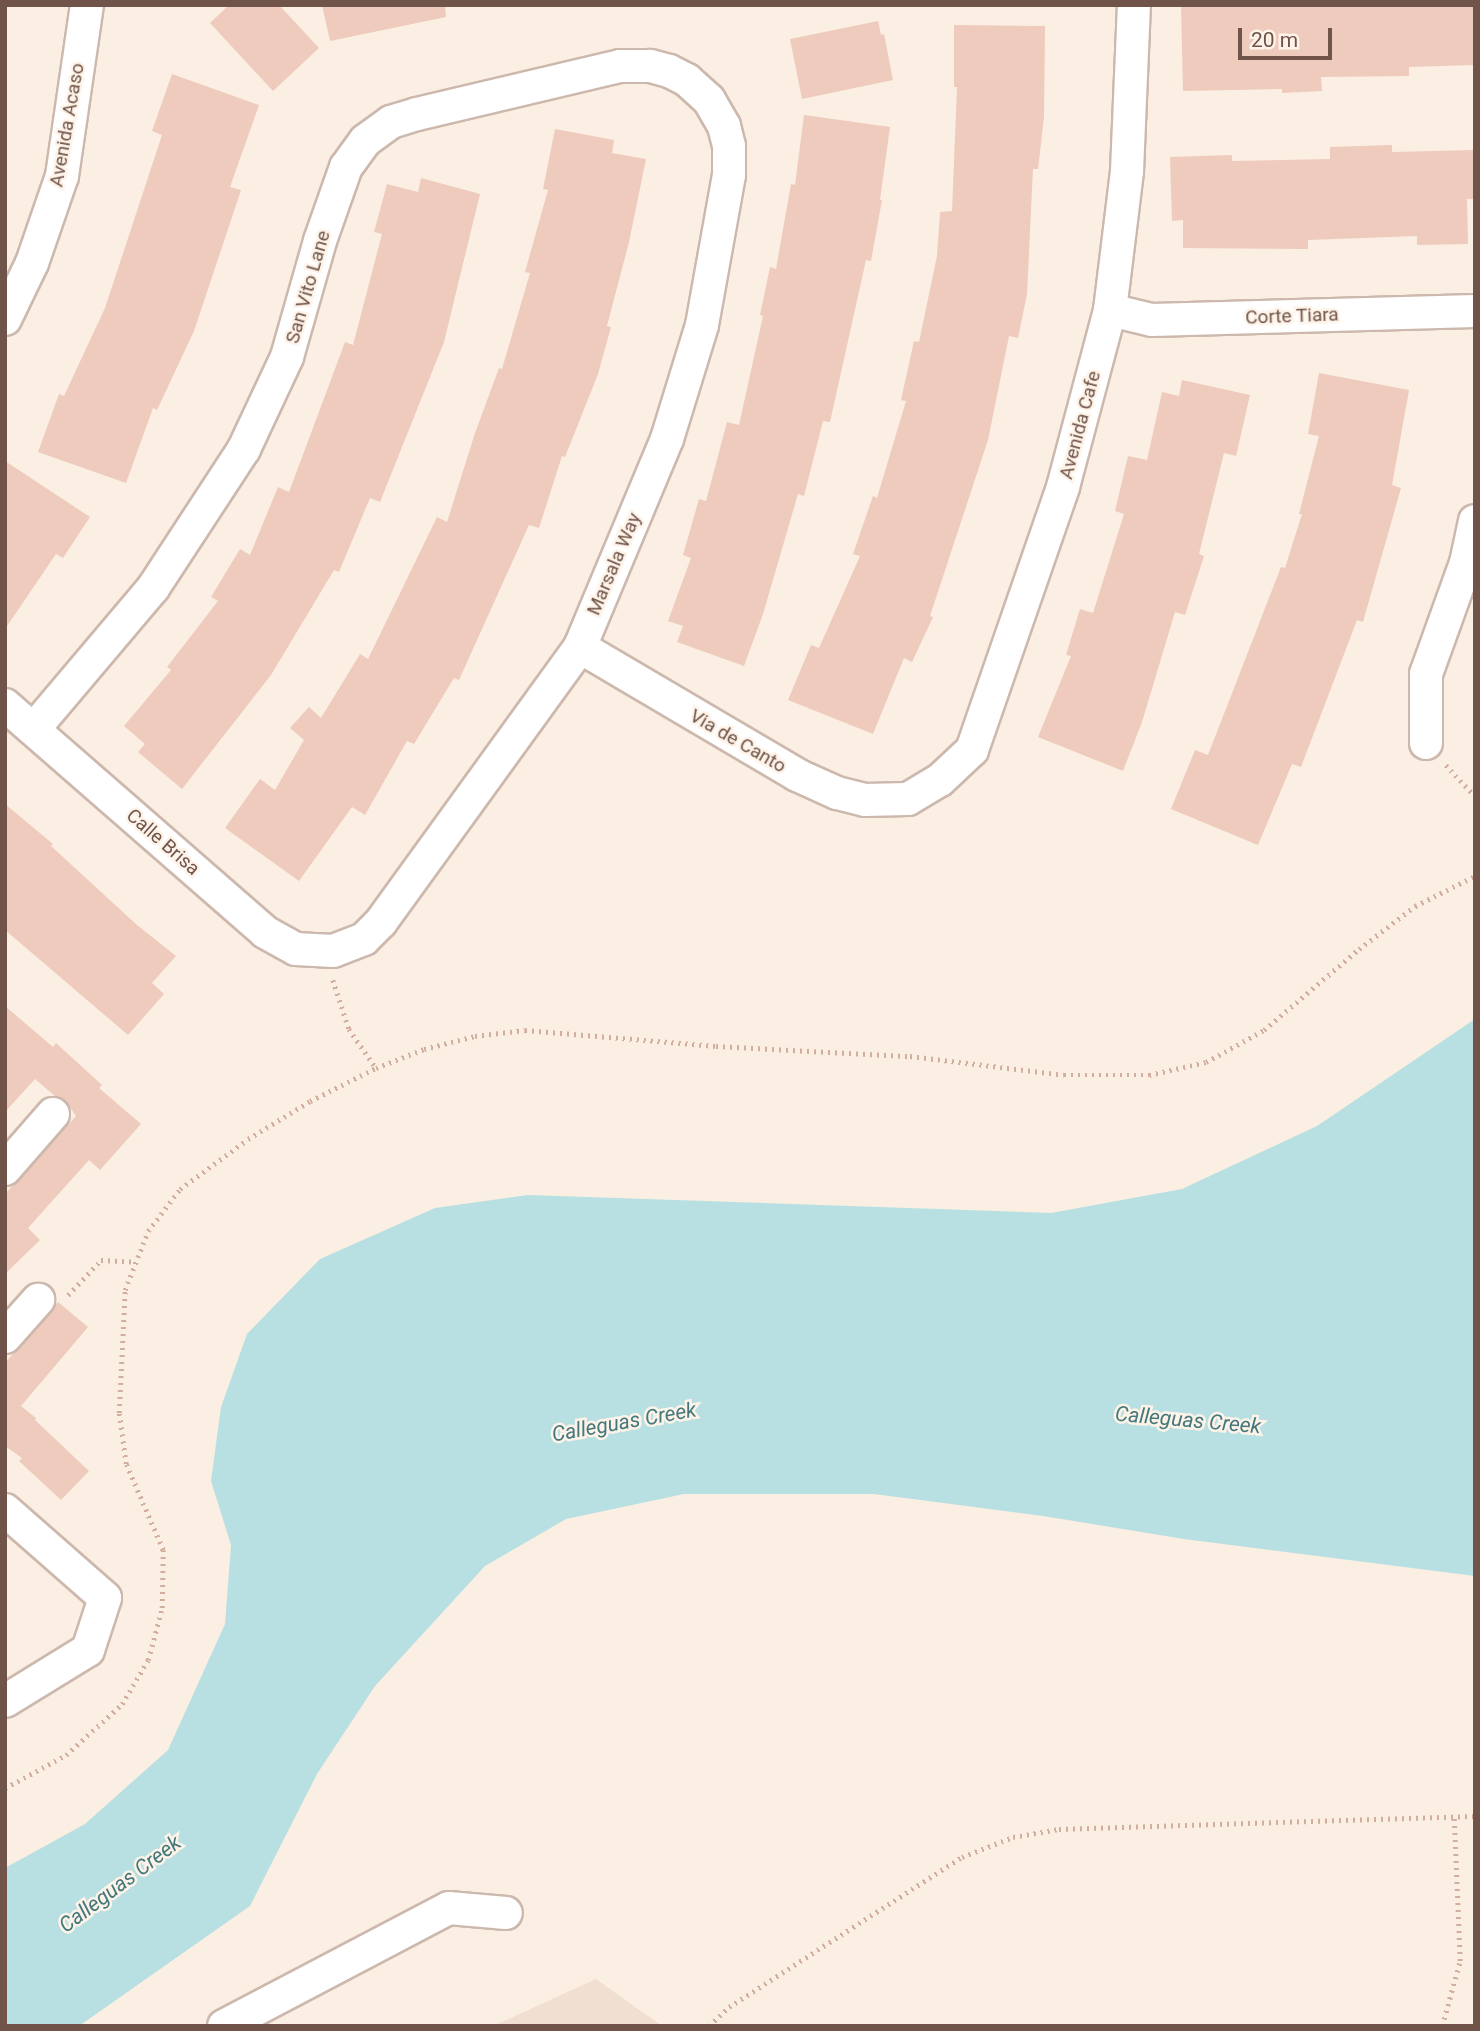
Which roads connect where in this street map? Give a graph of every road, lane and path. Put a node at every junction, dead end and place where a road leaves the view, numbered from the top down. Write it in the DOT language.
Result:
graph roads {
  1 [pos="87,5"];
  2 [pos="1134,5"];
  3 [pos="709,100"];
  4 [pos="1110,310"];
  5 [pos="1475,311"];
  6 [pos="5,319"];
  7 [pos="1475,521"];
  8 [pos="580,648"];
  9 [pos="5,705"];
  10 [pos="34,729"];
  11 [pos="1426,743"];
  12 [pos="1475,796"];
  13 [pos="908,799"];
  14 [pos="1475,876"];
  15 [pos="333,951"];
  16 [pos="376,1068"];
  17 [pos="53,1114"];
  18 [pos="5,1169"];
  19 [pos="136,1262"];
  20 [pos="38,1300"];
  21 [pos="9,1325"];
  22 [pos="5,1510"];
  23 [pos="5,1701"];
  24 [pos="5,1788"];
  25 [pos="1475,1815"];
  26 [pos="1454,1817"];
  27 [pos="506,1913"];
  28 [pos="225,2026"];
  29 [pos="709,2026"];
  30 [pos="1442,2026"];
  1 -- 6 [label="street, Avenida Acaso"];
  2 -- 4 [label="street, Avenida Cafe"];
  3 -- 8 [label="street, Marsala Way"];
  3 -- 10 [label="street, San Vito Lane"];
  4 -- 5 [label="street, Corte Tiara"];
  4 -- 13 [label="street, Avenida Cafe"];
  7 -- 11 [label="street"];
  8 -- 13 [label="street, Via de Canto"];
  8 -- 15 [label="street, Marsala Way"];
  9 -- 10 [label="street, Calle Brisa"];
  10 -- 15 [label="street, Calle Brisa"];
  11 -- 12 [label="path"];
  14 -- 16 [label="path"];
  15 -- 16 [label="path"];
  16 -- 19 [label="path"];
  17 -- 18 [label="street"];
  19 -- 20 [label="path"];
  19 -- 24 [label="path"];
  20 -- 21 [label="street"];
  22 -- 23 [label="street"];
  25 -- 26 [label="path"];
  26 -- 29 [label="path"];
  26 -- 30 [label="path"];
  27 -- 28 [label="street"];
}
